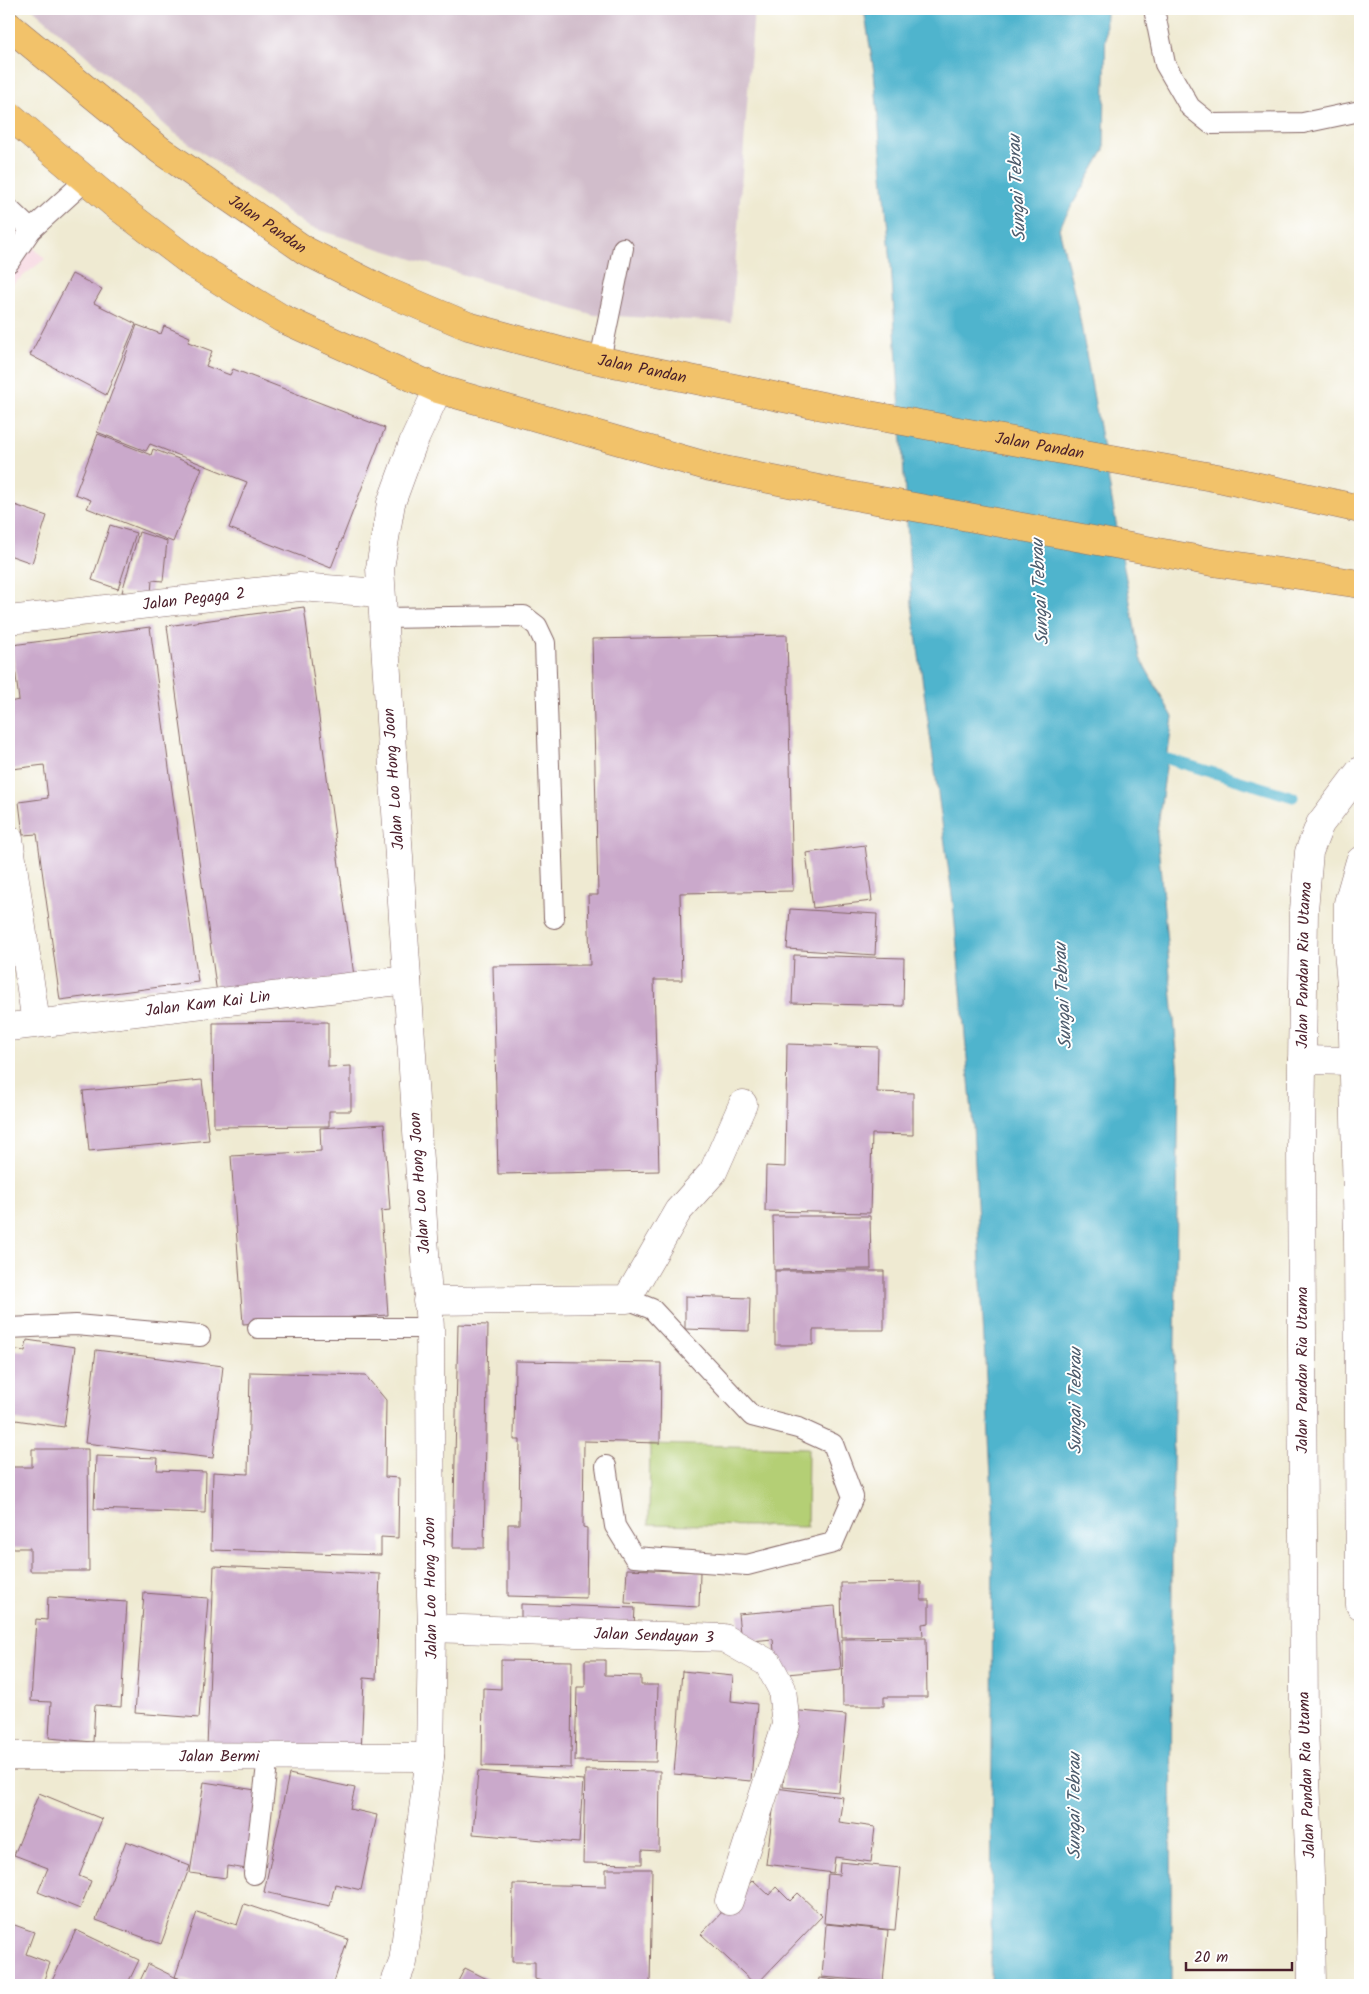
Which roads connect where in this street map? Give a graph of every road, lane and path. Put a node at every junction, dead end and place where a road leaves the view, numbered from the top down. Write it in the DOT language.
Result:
graph roads {
  1 [pos="1154,9"];
  2 [pos="9,26"];
  3 [pos="1360,111"];
  4 [pos="9,115"];
  5 [pos="86,180"];
  6 [pos="9,208"];
  7 [pos="31,230"];
  8 [pos="623,248"];
  9 [pos="9,262"];
  10 [pos="600,360"];
  11 [pos="438,389"];
  12 [pos="1360,509"];
  13 [pos="1350,582"];
  14 [pos="1360,601"];
  15 [pos="382,605"];
  16 [pos="9,620"];
  17 [pos="1360,771"];
  18 [pos="9,840"];
  19 [pos="1360,861"];
  20 [pos="554,918"];
  21 [pos="407,980"];
  22 [pos="36,1023"];
  23 [pos="9,1027"];
  24 [pos="1302,1060"];
  25 [pos="1353,1061"];
  26 [pos="743,1104"];
  27 [pos="627,1299"];
  28 [pos="427,1301"];
  29 [pos="9,1328"];
  30 [pos="258,1328"];
  31 [pos="430,1328"];
  32 [pos="200,1336"];
  33 [pos="606,1466"];
  34 [pos="1360,1605"];
  35 [pos="432,1628"];
  36 [pos="9,1756"];
  37 [pos="268,1757"];
  38 [pos="430,1757"];
  39 [pos="254,1874"];
  40 [pos="729,1900"];
  41 [pos="394,1985"];
  42 [pos="1312,1985"];
  1 -- 3 [label="lane"];
  2 -- 10 [label="highway, Jalan Pandan"];
  4 -- 5 [label="highway"];
  5 -- 7 [label="lane"];
  5 -- 11 [label="highway"];
  6 -- 7 [label="lane"];
  7 -- 9 [label="lane"];
  8 -- 10 [label="lane"];
  10 -- 12 [label="highway, Jalan Pandan"];
  11 -- 13 [label="highway"];
  11 -- 15 [label="street, Jalan Loo Hong Joon"];
  13 -- 14 [label="street"];
  15 -- 16 [label="street, Jalan Pegaga 2"];
  15 -- 20 [label="lane"];
  15 -- 21 [label="street, Jalan Loo Hong Joon"];
  17 -- 24 [label="street, Jalan Pandan Ria Utama"];
  18 -- 22 [label="street"];
  19 -- 25 [label="street"];
  21 -- 22 [label="street, Jalan Kam Kai Lin"];
  21 -- 28 [label="street, Jalan Loo Hong Joon"];
  22 -- 23 [label="street, Jalan Kam Kai Lin"];
  24 -- 25 [label="street"];
  24 -- 42 [label="street, Jalan Pandan Ria Utama"];
  25 -- 34 [label="street"];
  26 -- 27 [label="street"];
  27 -- 28 [label="street"];
  27 -- 33 [label="lane"];
  28 -- 31 [label="street, Jalan Loo Hong Joon"];
  29 -- 32 [label="lane"];
  30 -- 31 [label="lane"];
  31 -- 35 [label="street, Jalan Loo Hong Joon"];
  35 -- 38 [label="street, Jalan Loo Hong Joon"];
  35 -- 40 [label="street, Jalan Sendayan 3"];
  36 -- 37 [label="street, Jalan Bermi"];
  37 -- 38 [label="street, Jalan Bermi"];
  37 -- 39 [label="lane"];
  38 -- 41 [label="street, Jalan Loo Hong Joon"];
}
